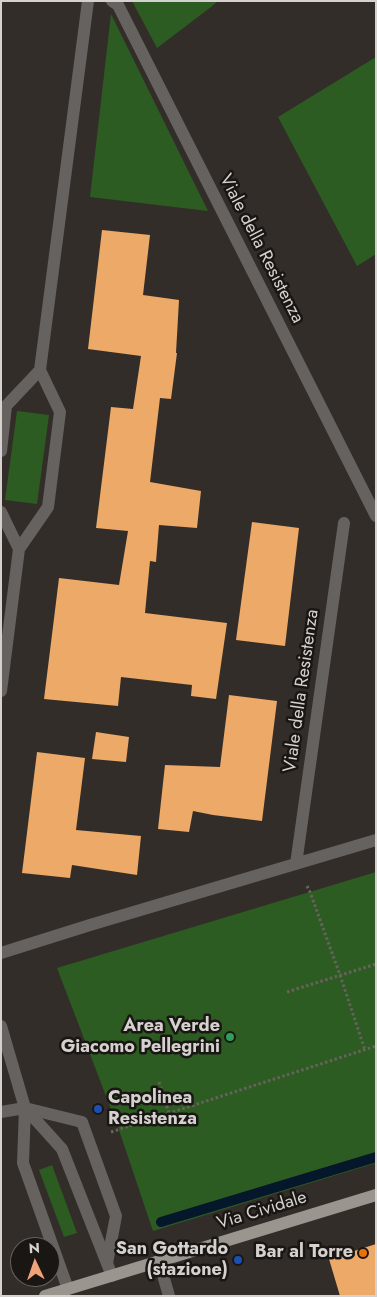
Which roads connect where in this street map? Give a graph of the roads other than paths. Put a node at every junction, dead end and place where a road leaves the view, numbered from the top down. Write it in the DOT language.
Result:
graph roads {
  1 [pos="88,1"];
  2 [pos="112,1"];
  3 [pos="40,370"];
  4 [pos="1,451"];
  5 [pos="1,512"];
  6 [pos="376,516"];
  7 [pos="344,523"];
  8 [pos="19,550"];
  9 [pos="1,691"];
  10 [pos="376,840"];
  11 [pos="296,864"];
  12 [pos="1,954"];
  13 [pos="1,1026"];
  14 [pos="25,1108"];
  15 [pos="1,1112"];
  16 [pos="376,1195"];
  17 [pos="159,1261"];
  18 [pos="107,1263"];
  19 [pos="112,1276"];
  20 [pos="68,1289"];
  21 [pos="46,1296"];
  22 [pos="170,1296"];
  1 -- 3 [label="street"];
  2 -- 6 [label="street, Viale della Resistenza"];
  3 -- 4 [label="street"];
  3 -- 8 [label="street"];
  5 -- 8 [label="street"];
  7 -- 11 [label="street, Viale della Resistenza"];
  8 -- 9 [label="street"];
  10 -- 11 [label="street"];
  11 -- 12 [label="street"];
  13 -- 14 [label="street"];
  14 -- 15 [label="street"];
  14 -- 18 [label="street"];
  14 -- 18 [label="street"];
  14 -- 20 [label="street"];
  16 -- 17 [label="main road, Via Cividale"];
  17 -- 19 [label="main road, Via Cividale"];
  17 -- 22 [label="street"];
  18 -- 19 [label="street"];
  19 -- 20 [label="main road, Via Cividale"];
  20 -- 21 [label="main road, Via Cividale"];
}
